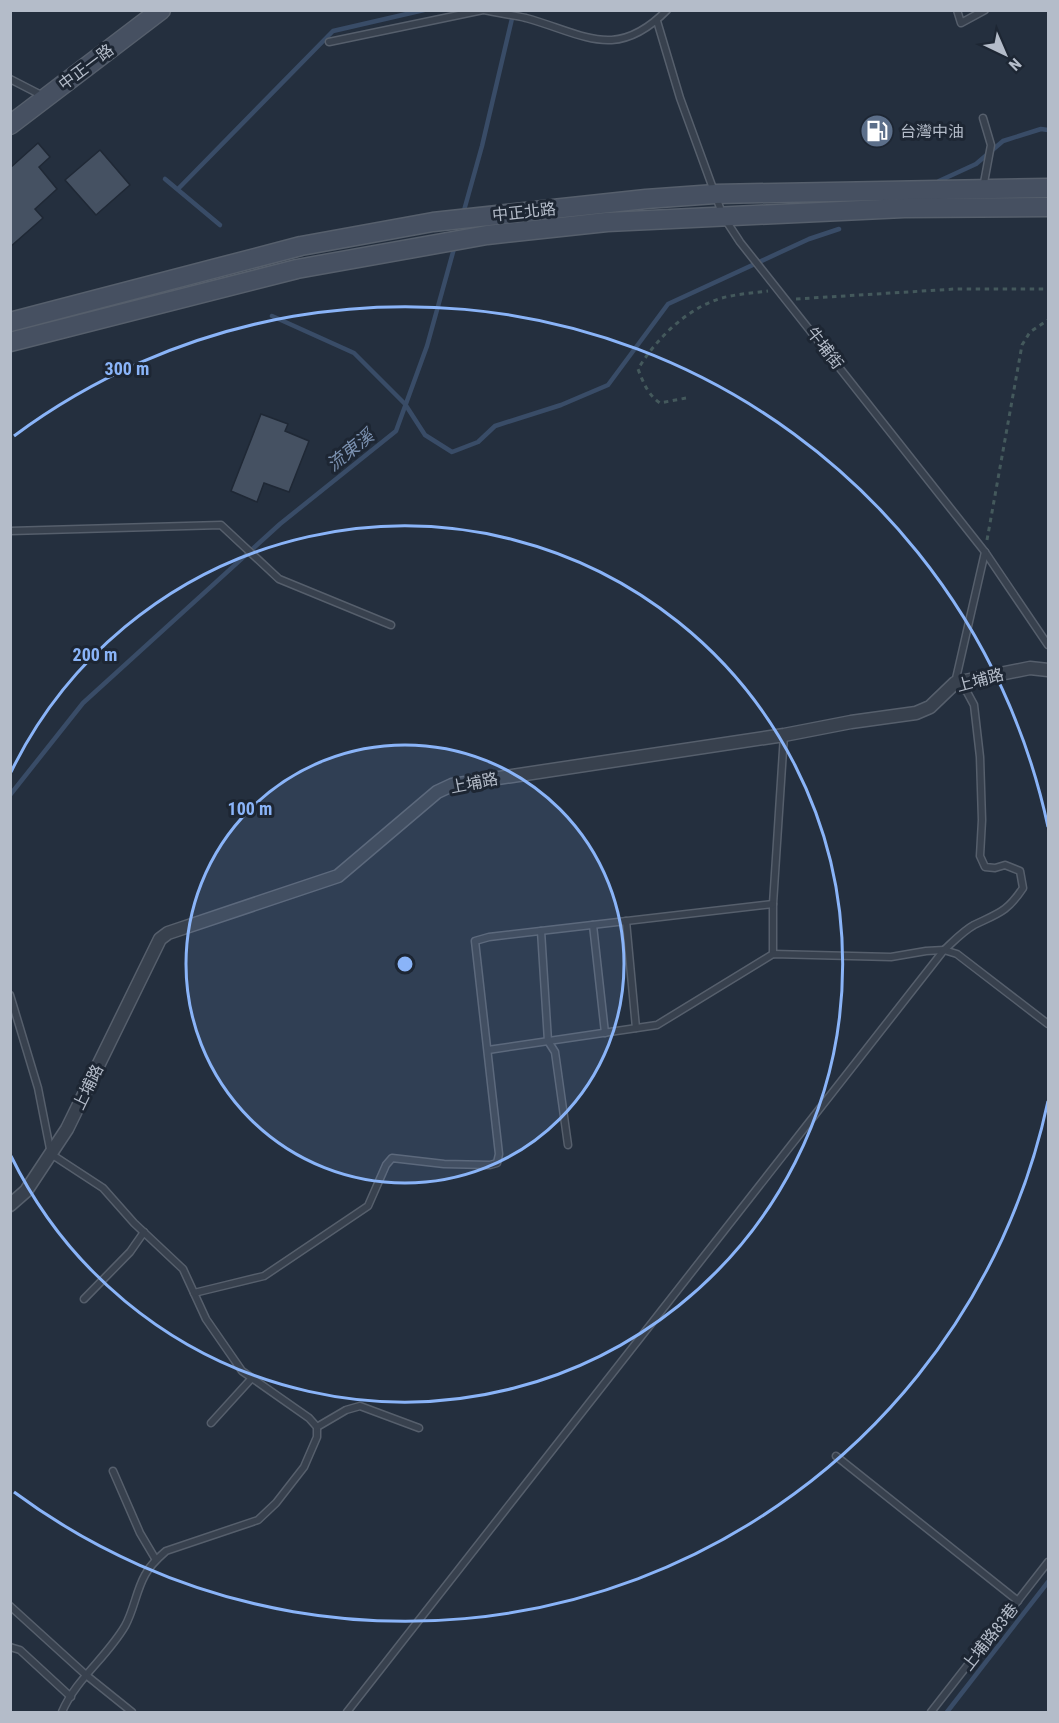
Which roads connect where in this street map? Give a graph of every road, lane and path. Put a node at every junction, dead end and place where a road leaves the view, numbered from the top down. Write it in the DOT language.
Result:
graph roads {
  1 [pos="161,10"];
  2 [pos="484,10"];
  3 [pos="667,10"];
  4 [pos="957,10"];
  5 [pos="986,10"];
  6 [pos="657,21"];
  7 [pos="329,42"];
  8 [pos="10,79"];
  9 [pos="46,98"];
  10 [pos="983,118"];
  11 [pos="10,126"];
  12 [pos="1048,188"];
  13 [pos="983,190"];
  14 [pos="715,194"];
  15 [pos="1048,207"];
  16 [pos="723,216"];
  17 [pos="778,289"];
  18 [pos="1048,289"];
  19 [pos="789,302"];
  20 [pos="1048,320"];
  21 [pos="10,322"];
  22 [pos="10,342"];
  23 [pos="686,398"];
  24 [pos="10,531"];
  25 [pos="985,552"];
  26 [pos="391,626"];
  27 [pos="1048,645"];
  28 [pos="1048,670"];
  29 [pos="955,683"];
  30 [pos="784,735"];
  31 [pos="773,904"];
  32 [pos="626,921"];
  33 [pos="593,925"];
  34 [pos="541,931"];
  35 [pos="944,950"];
  36 [pos="773,954"];
  37 [pos="10,995"];
  38 [pos="1048,1024"];
  39 [pos="636,1028"];
  40 [pos="604,1033"];
  41 [pos="548,1041"];
  42 [pos="488,1050"];
  43 [pos="568,1144"];
  44 [pos="51,1154"];
  45 [pos="10,1205"];
  46 [pos="144,1232"];
  47 [pos="194,1293"];
  48 [pos="84,1299"];
  49 [pos="251,1379"];
  50 [pos="211,1423"];
  51 [pos="317,1427"];
  52 [pos="419,1428"];
  53 [pos="836,1456"];
  54 [pos="113,1471"];
  55 [pos="156,1560"];
  56 [pos="1048,1562"];
  57 [pos="1018,1601"];
  58 [pos="10,1606"];
  59 [pos="10,1647"];
  60 [pos="86,1675"];
  61 [pos="72,1697"];
  62 [pos="62,1713"];
  63 [pos="132,1713"];
  64 [pos="346,1713"];
  65 [pos="931,1713"];
  1 -- 9 [label="main road, 中正一路"];
  2 -- 6 [label="lane"];
  2 -- 7 [label="lane"];
  3 -- 6 [label="lane"];
  4 -- 5 [label="lane"];
  6 -- 14 [label="lane, 牛埔街"];
  8 -- 9 [label="lane"];
  9 -- 11 [label="main road, 中正一路"];
  10 -- 13 [label="lane"];
  12 -- 13 [label="main road, 中正北路"];
  13 -- 14 [label="main road, 中正北路"];
  14 -- 16 [label="lane, 牛埔街"];
  14 -- 21 [label="main road, 中正北路"];
  15 -- 16 [label="main road, 中正北路"];
  16 -- 17 [label="lane, 牛埔街"];
  16 -- 22 [label="main road, 中正北路"];
  17 -- 19 [label="lane, 牛埔街"];
  17 -- 23 [label="path"];
  18 -- 19 [label="path"];
  19 -- 25 [label="lane, 牛埔街"];
  20 -- 25 [label="path"];
  24 -- 26 [label="lane"];
  25 -- 27 [label="lane, 牛埔街"];
  25 -- 29 [label="lane"];
  28 -- 29 [label="street, 上埔路"];
  29 -- 30 [label="street, 上埔路"];
  29 -- 35 [label="lane"];
  30 -- 31 [label="lane"];
  30 -- 44 [label="street, 上埔路"];
  31 -- 32 [label="lane"];
  31 -- 36 [label="lane"];
  32 -- 33 [label="lane"];
  32 -- 39 [label="lane"];
  33 -- 34 [label="lane"];
  33 -- 40 [label="lane"];
  34 -- 41 [label="lane"];
  34 -- 42 [label="lane"];
  35 -- 36 [label="lane"];
  35 -- 38 [label="lane"];
  35 -- 64 [label="lane"];
  36 -- 39 [label="lane"];
  37 -- 44 [label="lane"];
  39 -- 40 [label="lane"];
  40 -- 41 [label="lane"];
  41 -- 42 [label="lane"];
  41 -- 43 [label="lane"];
  42 -- 47 [label="lane"];
  44 -- 45 [label="street, 上埔路"];
  44 -- 46 [label="lane"];
  46 -- 47 [label="lane"];
  46 -- 48 [label="lane"];
  47 -- 49 [label="lane"];
  49 -- 50 [label="lane"];
  49 -- 51 [label="lane"];
  51 -- 52 [label="lane"];
  51 -- 55 [label="lane"];
  53 -- 57 [label="lane"];
  54 -- 55 [label="lane"];
  55 -- 60 [label="lane"];
  56 -- 57 [label="lane, 上埔路83巷"];
  57 -- 65 [label="lane, 上埔路83巷"];
  58 -- 60 [label="lane"];
  59 -- 61 [label="lane"];
  60 -- 61 [label="lane"];
  60 -- 63 [label="lane"];
  61 -- 62 [label="lane"];
}
